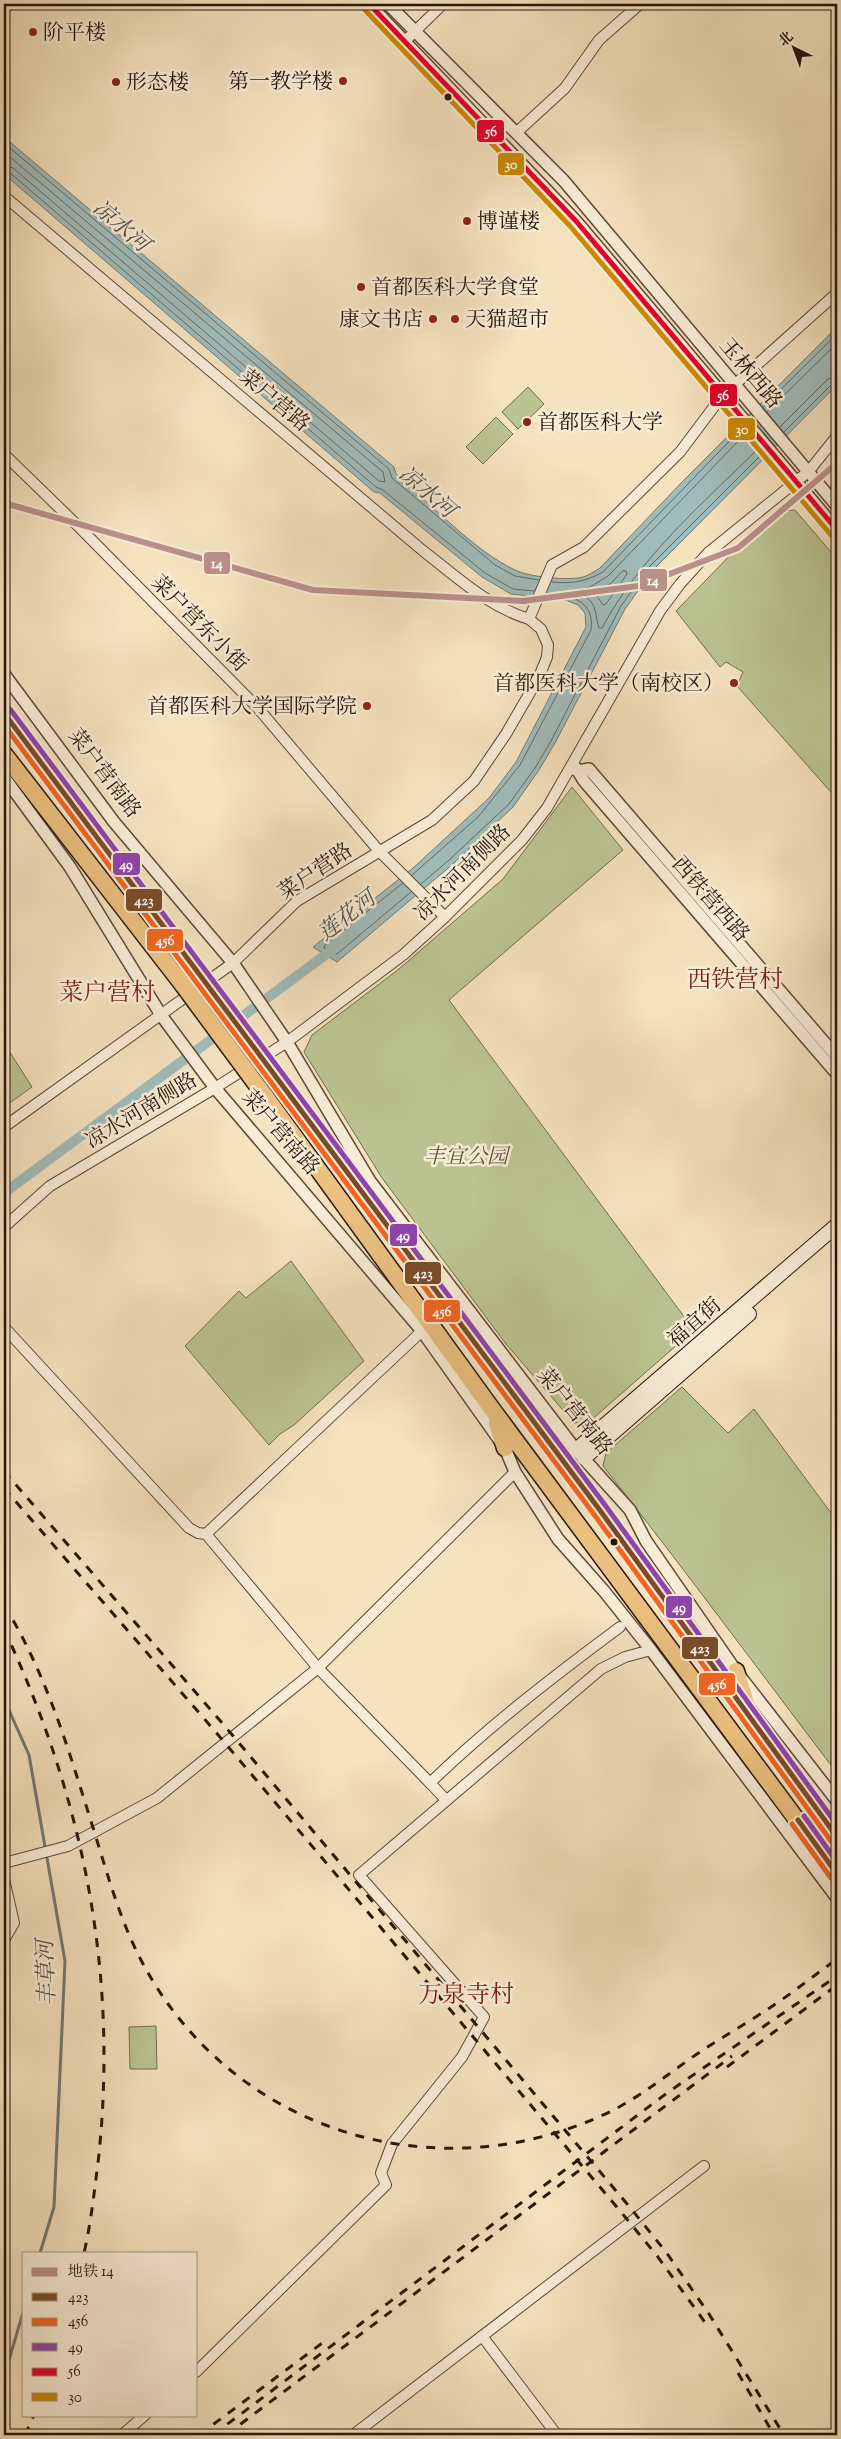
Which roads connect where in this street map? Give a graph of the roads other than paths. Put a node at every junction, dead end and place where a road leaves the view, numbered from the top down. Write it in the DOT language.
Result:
graph roads {
  1 [pos="368,4"];
  2 [pos="388,4"];
  3 [pos="443,4"];
  4 [pos="640,4"];
  5 [pos="415,32"];
  6 [pos="405,41"];
  7 [pos="516,133"];
  8 [pos="4,196"];
  9 [pos="837,293"];
  10 [pos="735,383"];
  11 [pos="722,396"];
  12 [pos="837,436"];
  13 [pos="4,454"];
  14 [pos="809,471"];
  15 [pos="795,482"];
  16 [pos="837,506"];
  17 [pos="837,530"];
  18 [pos="530,616"];
  19 [pos="4,674"];
  20 [pos="4,713"];
  21 [pos="4,754"];
  22 [pos="575,768"];
  23 [pos="4,777"];
  24 [pos="379,852"];
  25 [pos="445,918"];
  26 [pos="233,963"];
  27 [pos="161,1015"];
  28 [pos="287,1042"];
  29 [pos="837,1057"];
  30 [pos="837,1074"];
  31 [pos="214,1088"];
  32 [pos="5,1125"];
  33 [pos="837,1225"];
  34 [pos="4,1227"];
  35 [pos="837,1236"];
  36 [pos="4,1327"];
  37 [pos="422,1331"];
  38 [pos="492,1409"];
  39 [pos="505,1448"];
  40 [pos="580,1454"];
  41 [pos="515,1472"];
  42 [pos="206,1534"];
  43 [pos="620,1627"];
  44 [pos="651,1650"];
  45 [pos="318,1668"];
  46 [pos="736,1671"];
  47 [pos="751,1722"];
  48 [pos="430,1783"];
  49 [pos="446,1800"];
  50 [pos="837,1801"];
  51 [pos="837,1837"];
  52 [pos="4,1863"];
  53 [pos="837,1874"];
  54 [pos="4,1879"];
  55 [pos="837,1898"];
  56 [pos="4,1940"];
  57 [pos="4,1955"];
  58 [pos="4,2016"];
  59 [pos="704,2166"];
  60 [pos="482,2336"];
  61 [pos="198,2370"];
  62 [pos="144,2416"];
  63 [pos="122,2435"];
  64 [pos="353,2435"];
  65 [pos="557,2435"];
  1 -- 6 [label="street, 玉林西路"];
  2 -- 5 [label="street, 玉林西路"];
  3 -- 5 [label="street"];
  4 -- 7 [label="street"];
  5 -- 6 [label="street"];
  5 -- 7 [label="street, 玉林西路"];
  6 -- 11 [label="street, 玉林西路"];
  7 -- 10 [label="street, 玉林西路"];
  8 -- 18 [label="street, 菜户营路"];
  9 -- 10 [label="street"];
  10 -- 11 [label="street"];
  10 -- 14 [label="street, 玉林西路"];
  11 -- 15 [label="street, 玉林西路"];
  11 -- 18 [label="street"];
  12 -- 14 [label="street, 凉水河南侧路"];
  13 -- 24 [label="street, 菜户营东小街"];
  14 -- 15 [label="street, 凉水河南侧路"];
  14 -- 16 [label="street, 玉林西路"];
  15 -- 17 [label="street, 玉林西路"];
  15 -- 22 [label="street, 凉水河南侧路"];
  18 -- 24 [label="street, 菜户营路"];
  19 -- 26 [label="street, 菜户营南路"];
  20 -- 47 [label="highway, 菜户营南路, bridge"];
  21 -- 38 [label="highway, 菜户营南路, bridge"];
  22 -- 25 [label="street, 凉水河南侧路"];
  22 -- 29 [label="street, 西铁营西路"];
  22 -- 30 [label="street, 西铁营西路"];
  23 -- 27 [label="street"];
  24 -- 25 [label="street, 菜户营东小街"];
  24 -- 26 [label="street, 菜户营路"];
  25 -- 28 [label="street, 凉水河南侧路"];
  26 -- 27 [label="street, 菜户营路"];
  26 -- 28 [label="street, 菜户营南路"];
  27 -- 31 [label="street, 菜户营南路"];
  27 -- 32 [label="street, 菜户营路"];
  28 -- 31 [label="street, 凉水河南侧路"];
  28 -- 40 [label="street, 菜户营南路"];
  31 -- 34 [label="street, 凉水河南侧路"];
  31 -- 37 [label="street, 菜户营南路"];
  33 -- 40 [label="main road, 福宜街"];
  35 -- 40 [label="main road, 福宜街"];
  36 -- 42 [label="street"];
  37 -- 39 [label="street, 菜户营南路"];
  37 -- 42 [label="street"];
  38 -- 39 [label="highway"];
  38 -- 53 [label="highway, 菜户营南路"];
  39 -- 41 [label="street, 菜户营南路"];
  40 -- 46 [label="street, 菜户营南路"];
  41 -- 44 [label="street, 菜户营南路"];
  41 -- 45 [label="street"];
  42 -- 45 [label="street"];
  43 -- 48 [label="street"];
  44 -- 49 [label="street"];
  44 -- 55 [label="street, 菜户营南路"];
  45 -- 48 [label="street"];
  45 -- 52 [label="street"];
  46 -- 47 [label="highway"];
  46 -- 50 [label="street, 菜户营南路"];
  47 -- 51 [label="highway, 菜户营南路"];
  48 -- 49 [label="street"];
  49 -- 61 [label="street"];
  54 -- 56 [label="street"];
  57 -- 58 [label="street"];
  59 -- 60 [label="street"];
  60 -- 64 [label="street"];
  60 -- 65 [label="street"];
  62 -- 63 [label="street"];
}
